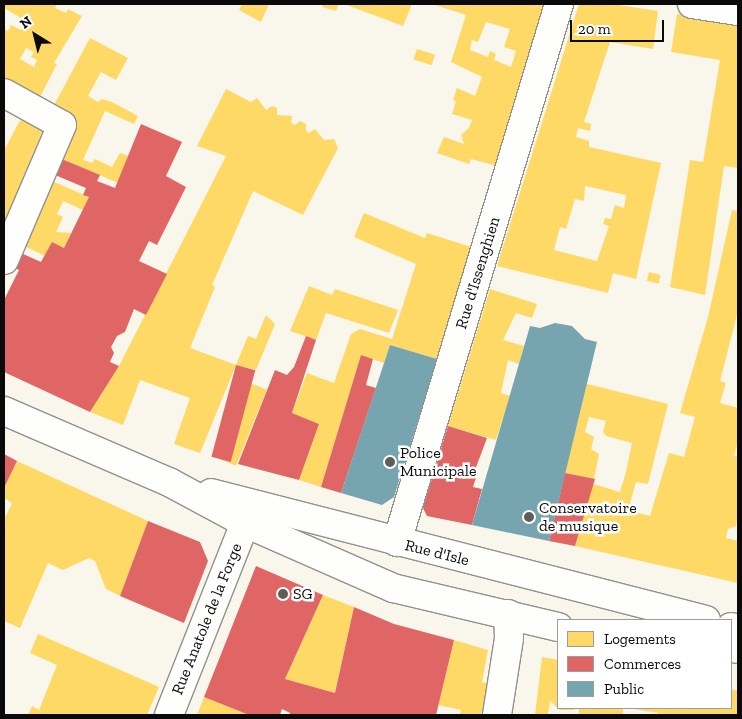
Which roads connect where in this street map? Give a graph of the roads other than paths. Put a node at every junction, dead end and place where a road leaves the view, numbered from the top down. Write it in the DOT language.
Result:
graph roads {
  1 [pos="559,4"];
  2 [pos="692,4"];
  3 [pos="738,11"];
  4 [pos="4,93"];
  5 [pos="4,260"];
  6 [pos="4,411"];
  7 [pos="169,482"];
  8 [pos="245,523"];
  9 [pos="397,542"];
  10 [pos="508,614"];
  11 [pos="702,619"];
  12 [pos="557,627"];
  13 [pos="169,715"];
  14 [pos="497,715"];
  1 -- 9 [label="street, Rue d'Issenghien"];
  2 -- 3 [label="street"];
  4 -- 5 [label="street"];
  6 -- 7 [label="street, Rue d'Isle"];
  7 -- 8 [label="street, Rue d'Isle"];
  7 -- 9 [label="street, Rue d'Isle"];
  8 -- 10 [label="street, Rue d'Isle"];
  8 -- 13 [label="street, Rue Anatole de la Forge"];
  9 -- 11 [label="street, Rue d'Isle"];
  10 -- 12 [label="street, Rue d'Isle"];
  10 -- 14 [label="street"];
}
